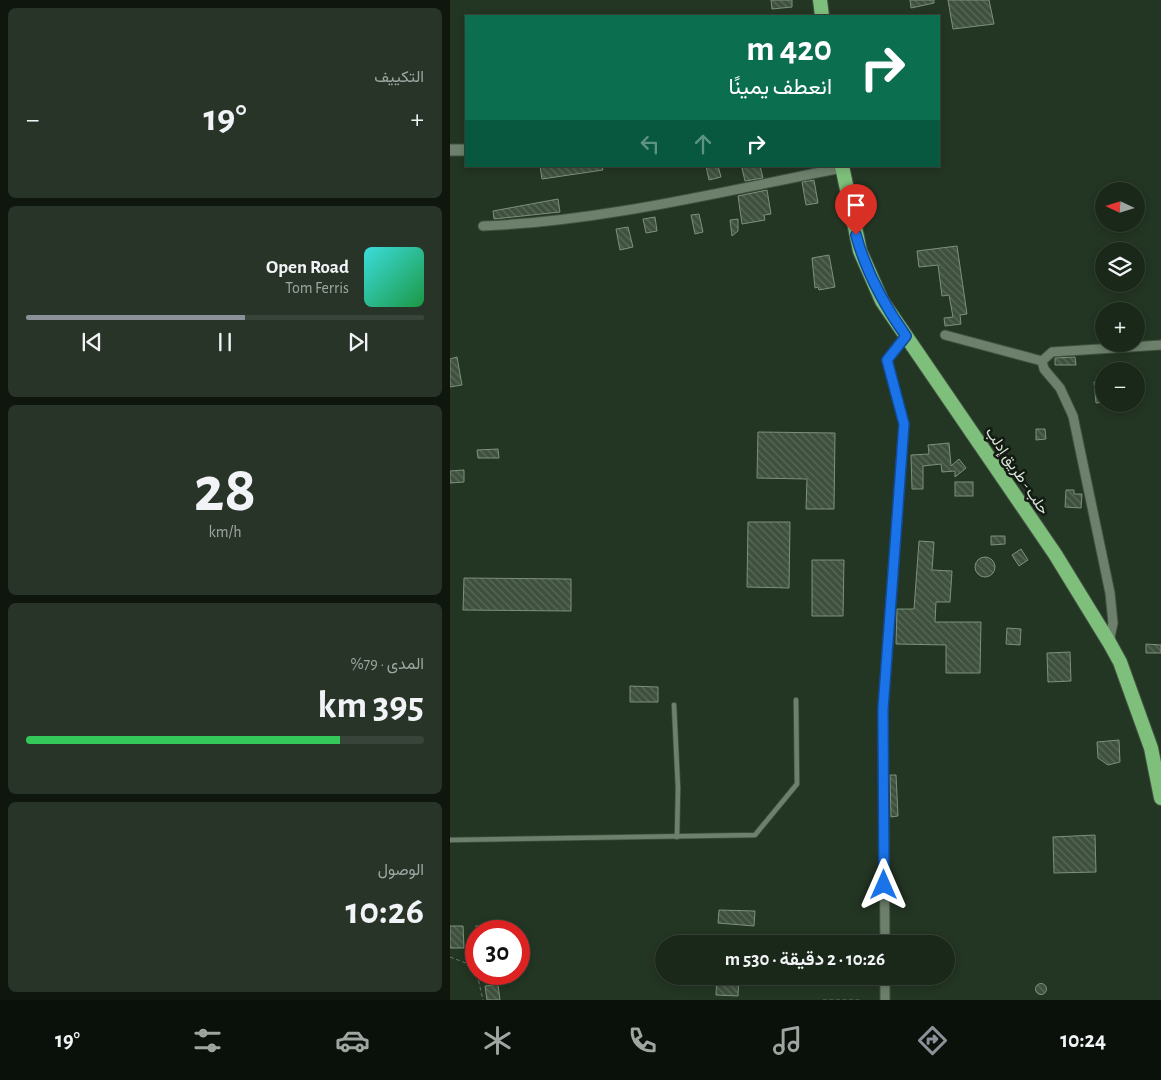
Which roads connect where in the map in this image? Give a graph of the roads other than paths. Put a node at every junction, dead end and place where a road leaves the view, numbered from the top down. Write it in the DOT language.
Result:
graph roads {
  1 [pos="820,0"];
  2 [pos="822,15"];
  3 [pos="450,150"];
  4 [pos="465,150"];
  5 [pos="842,167"];
  6 [pos="483,226"];
  7 [pos="945,335"];
  8 [pos="906,336"];
  9 [pos="1161,345"];
  10 [pos="1042,361"];
  11 [pos="1110,642"];
  12 [pos="796,700"];
  13 [pos="674,705"];
  14 [pos="1161,798"];
  15 [pos="677,837"];
  16 [pos="450,840"];
  17 [pos="885,935"];
  18 [pos="885,985"];
  19 [pos="885,1000"];
  1 -- 2 [label="highway"];
  3 -- 4 [label="street"];
  5 -- 6 [label="street"];
  5 -- 8 [label="highway, حلب - طريق إدلب"];
  7 -- 10 [label="street"];
  8 -- 11 [label="highway, حلب - طريق إدلب"];
  8 -- 17 [label="street"];
  9 -- 10 [label="street"];
  10 -- 11 [label="street"];
  11 -- 14 [label="highway, حلب - طريق إدلب"];
  12 -- 15 [label="lane"];
  13 -- 15 [label="lane"];
  15 -- 16 [label="lane"];
  18 -- 19 [label="street"];
}
